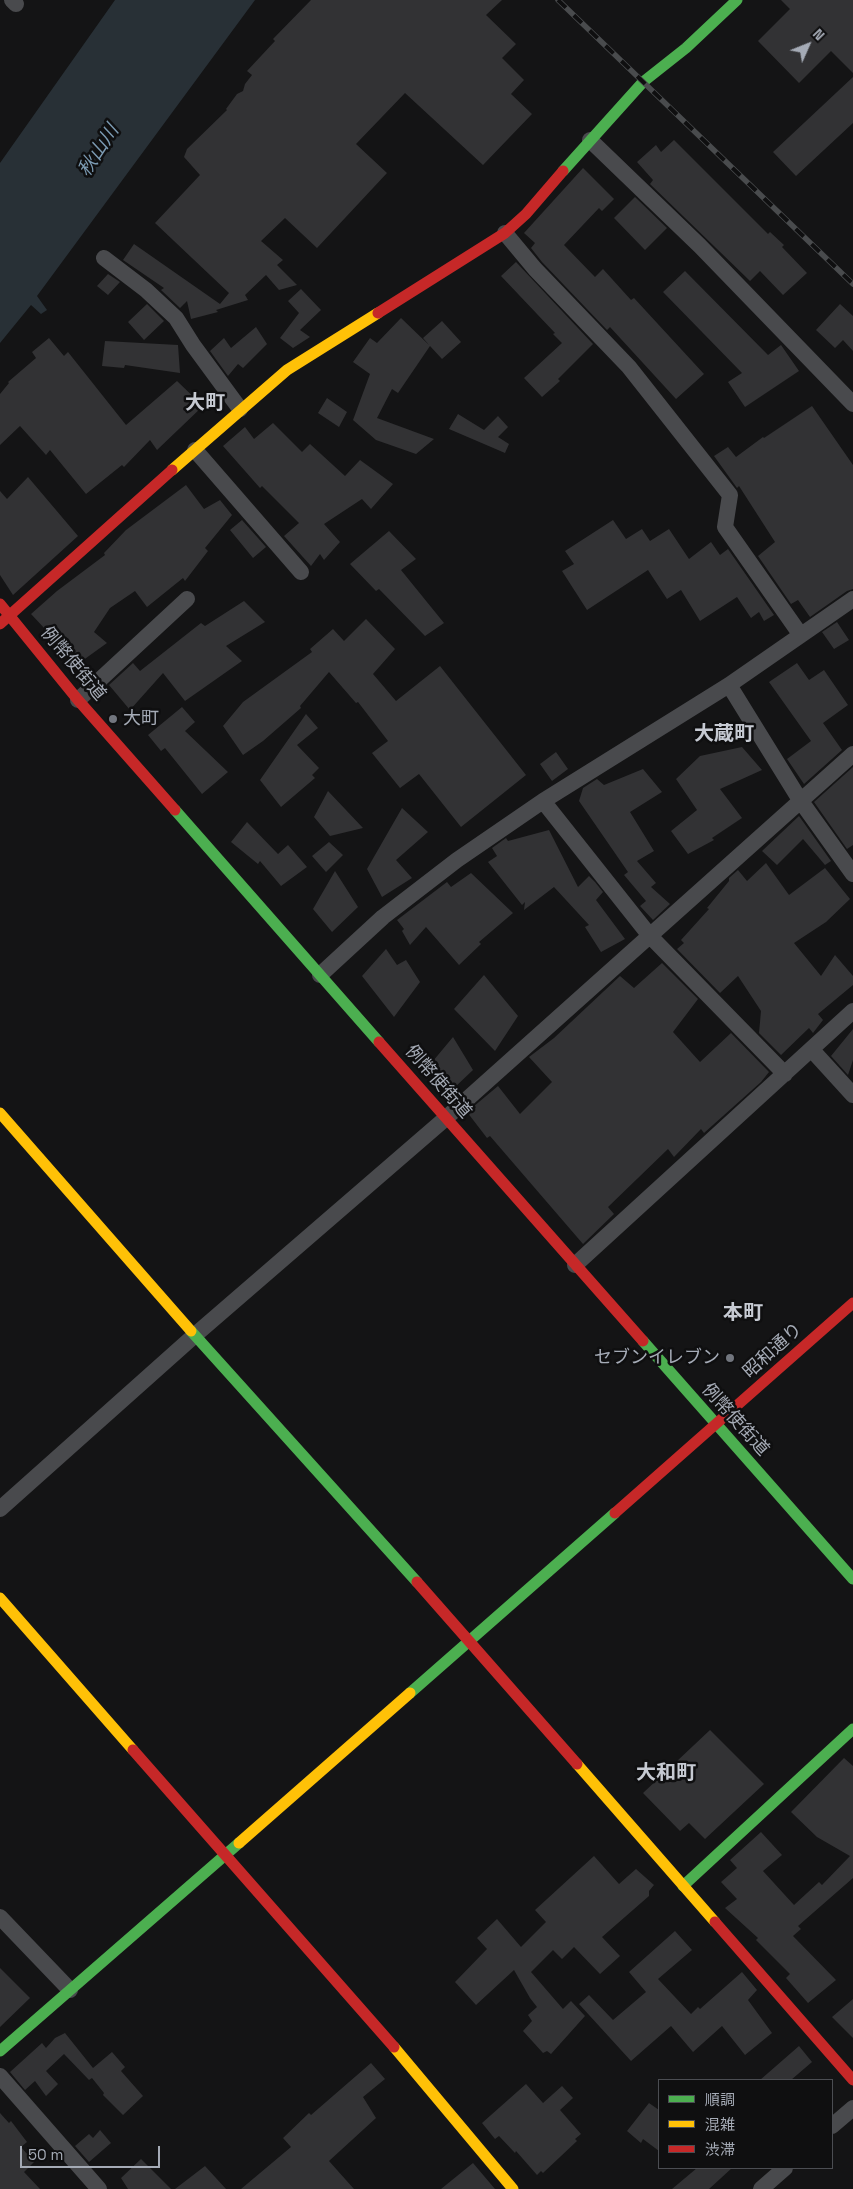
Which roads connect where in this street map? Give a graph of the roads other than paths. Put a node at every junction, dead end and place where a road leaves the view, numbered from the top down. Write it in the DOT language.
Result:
graph roads {
  1 [pos="737,0"];
  2 [pos="590,140"];
  3 [pos="505,233"];
  4 [pos="104,258"];
  5 [pos="853,404"];
  6 [pos="240,409"];
  7 [pos="195,450"];
  8 [pos="301,572"];
  9 [pos="853,598"];
  10 [pos="187,599"];
  11 [pos="0,604"];
  12 [pos="9,615"];
  13 [pos="0,624"];
  14 [pos="800,634"];
  15 [pos="729,685"];
  16 [pos="78,700"];
  17 [pos="853,754"];
  18 [pos="800,800"];
  19 [pos="543,801"];
  20 [pos="853,874"];
  21 [pos="650,936"];
  22 [pos="320,975"];
  23 [pos="853,1011"];
  24 [pos="812,1050"];
  25 [pos="785,1074"];
  26 [pos="853,1095"];
  27 [pos="0,1113"];
  28 [pos="446,1118"];
  29 [pos="575,1265"];
  30 [pos="853,1303"];
  31 [pos="195,1335"];
  32 [pos="716,1425"];
  33 [pos="0,1509"];
  34 [pos="853,1579"];
  35 [pos="0,1598"];
  36 [pos="470,1641"];
  37 [pos="853,1729"];
  38 [pos="225,1856"];
  39 [pos="683,1886"];
  40 [pos="0,1917"];
  41 [pos="70,1990"];
  42 [pos="0,2051"];
  43 [pos="0,2076"];
  44 [pos="853,2080"];
  45 [pos="853,2108"];
  46 [pos="833,2125"];
  47 [pos="784,2169"];
  48 [pos="99,2189"];
  49 [pos="513,2189"];
  50 [pos="762,2189"];
  1 -- 2 [label="street"];
  2 -- 3 [label="street"];
  2 -- 5 [label="street"];
  3 -- 6 [label="street"];
  3 -- 14 [label="street"];
  4 -- 6 [label="street"];
  6 -- 7 [label="street"];
  7 -- 8 [label="street"];
  7 -- 12 [label="street"];
  9 -- 14 [label="street"];
  10 -- 16 [label="street"];
  11 -- 12 [label="street, 例幣使街道"];
  12 -- 13 [label="street"];
  12 -- 16 [label="street, 例幣使街道"];
  14 -- 15 [label="street"];
  15 -- 18 [label="street"];
  15 -- 19 [label="street"];
  16 -- 22 [label="street, 例幣使街道"];
  17 -- 18 [label="street"];
  18 -- 20 [label="street"];
  18 -- 21 [label="street"];
  19 -- 21 [label="street"];
  19 -- 22 [label="street"];
  21 -- 25 [label="street"];
  21 -- 28 [label="street"];
  22 -- 28 [label="street, 例幣使街道"];
  23 -- 24 [label="street"];
  24 -- 25 [label="street"];
  24 -- 26 [label="street"];
  25 -- 29 [label="street"];
  27 -- 31 [label="street"];
  28 -- 29 [label="street, 例幣使街道"];
  28 -- 31 [label="street"];
  29 -- 32 [label="street, 例幣使街道"];
  30 -- 32 [label="street, 昭和通り"];
  31 -- 33 [label="street"];
  31 -- 36 [label="street"];
  32 -- 34 [label="street, 例幣使街道"];
  32 -- 36 [label="street, 昭和通り"];
  35 -- 38 [label="street"];
  36 -- 38 [label="street, 昭和通り"];
  36 -- 39 [label="street"];
  37 -- 39 [label="street"];
  38 -- 41 [label="street, 昭和通り"];
  38 -- 49 [label="street"];
  39 -- 44 [label="street"];
  40 -- 41 [label="street"];
  41 -- 42 [label="street, 昭和通り"];
  43 -- 48 [label="street"];
  45 -- 46 [label="street"];
  47 -- 50 [label="street"];
}
